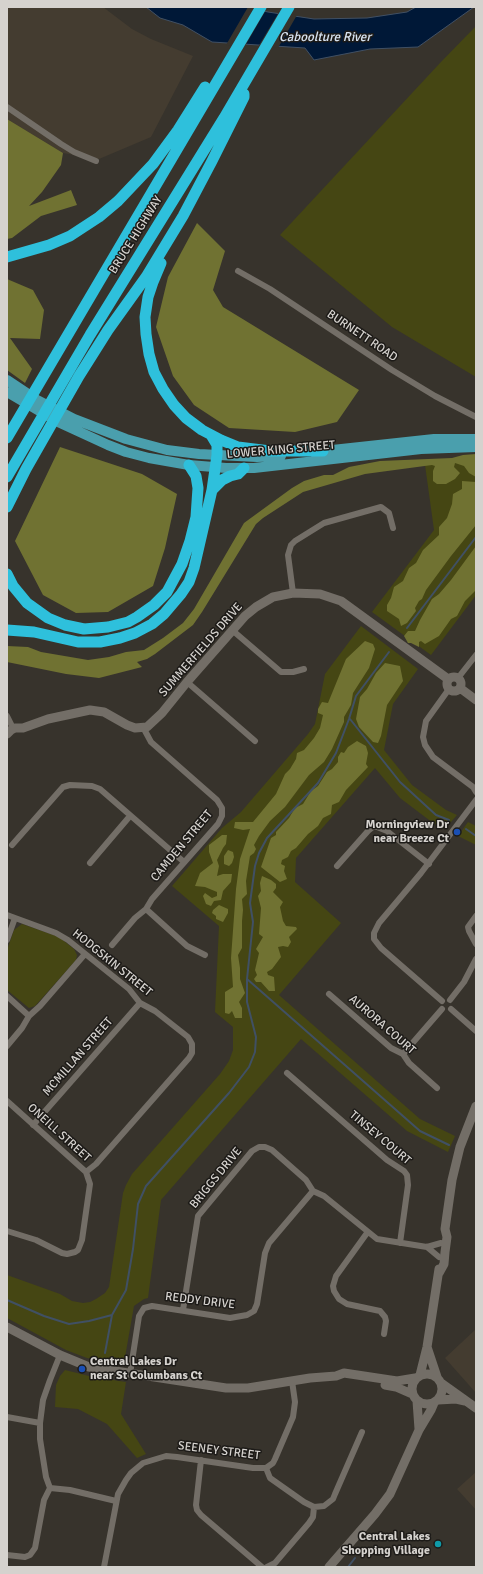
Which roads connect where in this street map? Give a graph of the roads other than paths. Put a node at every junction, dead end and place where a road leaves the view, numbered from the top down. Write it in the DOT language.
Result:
graph roads {
  1 [pos="261,7"];
  2 [pos="289,7"];
  3 [pos="224,69"];
  4 [pos="246,81"];
  5 [pos="7,107"];
  6 [pos="96,161"];
  7 [pos="170,238"];
  8 [pos="7,257"];
  9 [pos="238,271"];
  10 [pos="7,380"];
  11 [pos="7,392"];
  12 [pos="20,395"];
  13 [pos="476,417"];
  14 [pos="60,418"];
  15 [pos="210,435"];
  16 [pos="7,438"];
  17 [pos="476,439"];
  18 [pos="476,447"];
  19 [pos="323,451"];
  20 [pos="217,455"];
  21 [pos="188,465"];
  22 [pos="215,468"];
  23 [pos="244,468"];
  24 [pos="7,477"];
  25 [pos="212,490"];
  26 [pos="7,507"];
  27 [pos="393,528"];
  28 [pos="7,574"];
  29 [pos="293,593"];
  30 [pos="7,630"];
  31 [pos="232,630"];
  32 [pos="476,655"];
  33 [pos="304,669"];
  34 [pos="458,678"];
  35 [pos="448,679"];
  36 [pos="187,682"];
  37 [pos="460,688"];
  38 [pos="449,690"];
  39 [pos="476,700"];
  40 [pos="7,716"];
  41 [pos="144,729"];
  42 [pos="10,731"];
  43 [pos="256,741"];
  44 [pos="476,792"];
  45 [pos="476,800"];
  46 [pos="130,816"];
  47 [pos="12,845"];
  48 [pos="184,862"];
  49 [pos="90,863"];
  50 [pos="429,864"];
  51 [pos="337,866"];
  52 [pos="146,909"];
  53 [pos="7,915"];
  54 [pos="476,916"];
  55 [pos="15,918"];
  56 [pos="7,940"];
  57 [pos="476,944"];
  58 [pos="112,945"];
  59 [pos="86,954"];
  60 [pos="205,954"];
  61 [pos="476,959"];
  62 [pos="329,994"];
  63 [pos="7,996"];
  64 [pos="450,1000"];
  65 [pos="442,1001"];
  66 [pos="140,1003"];
  67 [pos="442,1009"];
  68 [pos="450,1009"];
  69 [pos="29,1016"];
  70 [pos="476,1031"];
  71 [pos="7,1046"];
  72 [pos="403,1054"];
  73 [pos="287,1072"];
  74 [pos="437,1088"];
  75 [pos="7,1101"];
  76 [pos="476,1106"];
  77 [pos="34,1125"];
  78 [pos="86,1172"];
  79 [pos="312,1191"];
  80 [pos="445,1229"];
  81 [pos="7,1232"];
  82 [pos="367,1233"];
  83 [pos="441,1242"];
  84 [pos="400,1243"];
  85 [pos="426,1247"];
  86 [pos="439,1257"];
  87 [pos="439,1273"];
  88 [pos="183,1310"];
  89 [pos="7,1327"];
  90 [pos="384,1334"];
  91 [pos="427,1347"];
  92 [pos="60,1356"];
  93 [pos="130,1374"];
  94 [pos="336,1376"];
  95 [pos="417,1377"];
  96 [pos="439,1380"];
  97 [pos="292,1381"];
  98 [pos="414,1397"];
  99 [pos="436,1401"];
  100 [pos="466,1401"];
  101 [pos="476,1408"];
  102 [pos="7,1417"];
  103 [pos="40,1423"];
  104 [pos="419,1430"];
  105 [pos="362,1432"];
  106 [pos="201,1460"];
  107 [pos="266,1468"];
  108 [pos="50,1488"];
  109 [pos="116,1501"];
  110 [pos="314,1507"];
  111 [pos="7,1555"];
  112 [pos="104,1567"];
  113 [pos="262,1567"];
  114 [pos="267,1567"];
  115 [pos="329,1567"];
  1 -- 3 [label="highway, BRUCE HIGHWAY"];
  2 -- 4 [label="highway, BRUCE HIGHWAY"];
  3 -- 8 [label="highway"];
  3 -- 16 [label="highway, BRUCE HIGHWAY"];
  4 -- 7 [label="highway"];
  4 -- 24 [label="highway, BRUCE HIGHWAY"];
  5 -- 6 [label="street"];
  7 -- 15 [label="highway"];
  7 -- 26 [label="highway"];
  9 -- 13 [label="street, BURNETT ROAD"];
  10 -- 12 [label="main road, LOWER KING STREET"];
  11 -- 12 [label="main road, LOWER KING STREET"];
  12 -- 14 [label="main road, LOWER KING STREET"];
  14 -- 20 [label="main road, LOWER KING STREET"];
  14 -- 21 [label="main road, LOWER KING STREET"];
  15 -- 19 [label="highway"];
  15 -- 20 [label="highway"];
  17 -- 19 [label="main road, LOWER KING STREET"];
  18 -- 23 [label="main road, LOWER KING STREET"];
  19 -- 20 [label="main road, LOWER KING STREET"];
  20 -- 22 [label="highway"];
  21 -- 22 [label="main road, LOWER KING STREET"];
  21 -- 28 [label="highway"];
  22 -- 23 [label="main road, LOWER KING STREET"];
  22 -- 25 [label="highway"];
  23 -- 25 [label="highway"];
  25 -- 30 [label="highway"];
  27 -- 29 [label="street"];
  29 -- 31 [label="street, SUMMERFIELDS DRIVE"];
  29 -- 35 [label="street, SUMMERFIELDS DRIVE"];
  31 -- 33 [label="street"];
  31 -- 36 [label="street, SUMMERFIELDS DRIVE"];
  32 -- 34 [label="street"];
  34 -- 35 [label="street"];
  34 -- 37 [label="street"];
  35 -- 38 [label="street"];
  36 -- 41 [label="street, SUMMERFIELDS DRIVE"];
  36 -- 43 [label="street"];
  37 -- 38 [label="street"];
  37 -- 39 [label="street"];
  38 -- 44 [label="street"];
  40 -- 42 [label="street"];
  41 -- 42 [label="street"];
  41 -- 48 [label="street, CAMDEN STREET"];
  45 -- 50 [label="street"];
  46 -- 47 [label="street"];
  46 -- 48 [label="street"];
  46 -- 49 [label="street"];
  48 -- 52 [label="street, CAMDEN STREET"];
  50 -- 51 [label="street"];
  50 -- 65 [label="street"];
  52 -- 58 [label="street, CAMDEN STREET"];
  52 -- 60 [label="street"];
  53 -- 55 [label="street, HODGSKIN STREET"];
  54 -- 57 [label="street"];
  55 -- 56 [label="street"];
  55 -- 59 [label="street, HODGSKIN STREET"];
  59 -- 66 [label="street, HODGSKIN STREET"];
  59 -- 69 [label="street"];
  61 -- 64 [label="street"];
  62 -- 72 [label="street, AURORA COURT"];
  63 -- 69 [label="street"];
  64 -- 65 [label="street"];
  64 -- 68 [label="street"];
  65 -- 67 [label="street"];
  66 -- 77 [label="street, MCMILLAN STREET"];
  66 -- 78 [label="street, HODGSKIN STREET"];
  67 -- 68 [label="street"];
  67 -- 72 [label="street"];
  68 -- 70 [label="street"];
  69 -- 71 [label="street"];
  72 -- 74 [label="street, AURORA COURT"];
  73 -- 84 [label="street, TINSEY COURT"];
  75 -- 77 [label="street, ONEILL STREET"];
  76 -- 80 [label="street"];
  77 -- 78 [label="street, ONEILL STREET"];
  78 -- 81 [label="street, ONEILL STREET"];
  79 -- 82 [label="street, BRIGGS DRIVE"];
  79 -- 88 [label="street, REDDY DRIVE"];
  79 -- 88 [label="street, BRIGGS DRIVE"];
  80 -- 83 [label="street"];
  80 -- 87 [label="street"];
  82 -- 84 [label="street, BRIGGS DRIVE"];
  82 -- 90 [label="street"];
  83 -- 85 [label="street, BRIGGS DRIVE"];
  83 -- 86 [label="street"];
  84 -- 85 [label="street, BRIGGS DRIVE"];
  85 -- 86 [label="street, BRIGGS DRIVE"];
  86 -- 87 [label="street"];
  87 -- 91 [label="street"];
  88 -- 93 [label="street, REDDY DRIVE"];
  89 -- 92 [label="street"];
  91 -- 95 [label="street"];
  91 -- 96 [label="street"];
  92 -- 93 [label="street"];
  92 -- 103 [label="street"];
  93 -- 97 [label="street"];
  94 -- 95 [label="street"];
  94 -- 97 [label="street"];
  94 -- 98 [label="street"];
  95 -- 96 [label="street"];
  95 -- 98 [label="street"];
  96 -- 99 [label="street"];
  96 -- 100 [label="street"];
  97 -- 107 [label="street, SEENEY STREET"];
  98 -- 99 [label="street"];
  98 -- 104 [label="street"];
  99 -- 100 [label="street"];
  99 -- 104 [label="street"];
  100 -- 101 [label="street"];
  102 -- 103 [label="street"];
  103 -- 108 [label="street"];
  104 -- 115 [label="street"];
  105 -- 110 [label="street"];
  106 -- 107 [label="street, SEENEY STREET"];
  106 -- 109 [label="street, SEENEY STREET"];
  106 -- 113 [label="street"];
  107 -- 110 [label="street"];
  108 -- 109 [label="street"];
  108 -- 111 [label="street"];
  109 -- 112 [label="street, SEENEY STREET"];
  110 -- 114 [label="street"];
}
